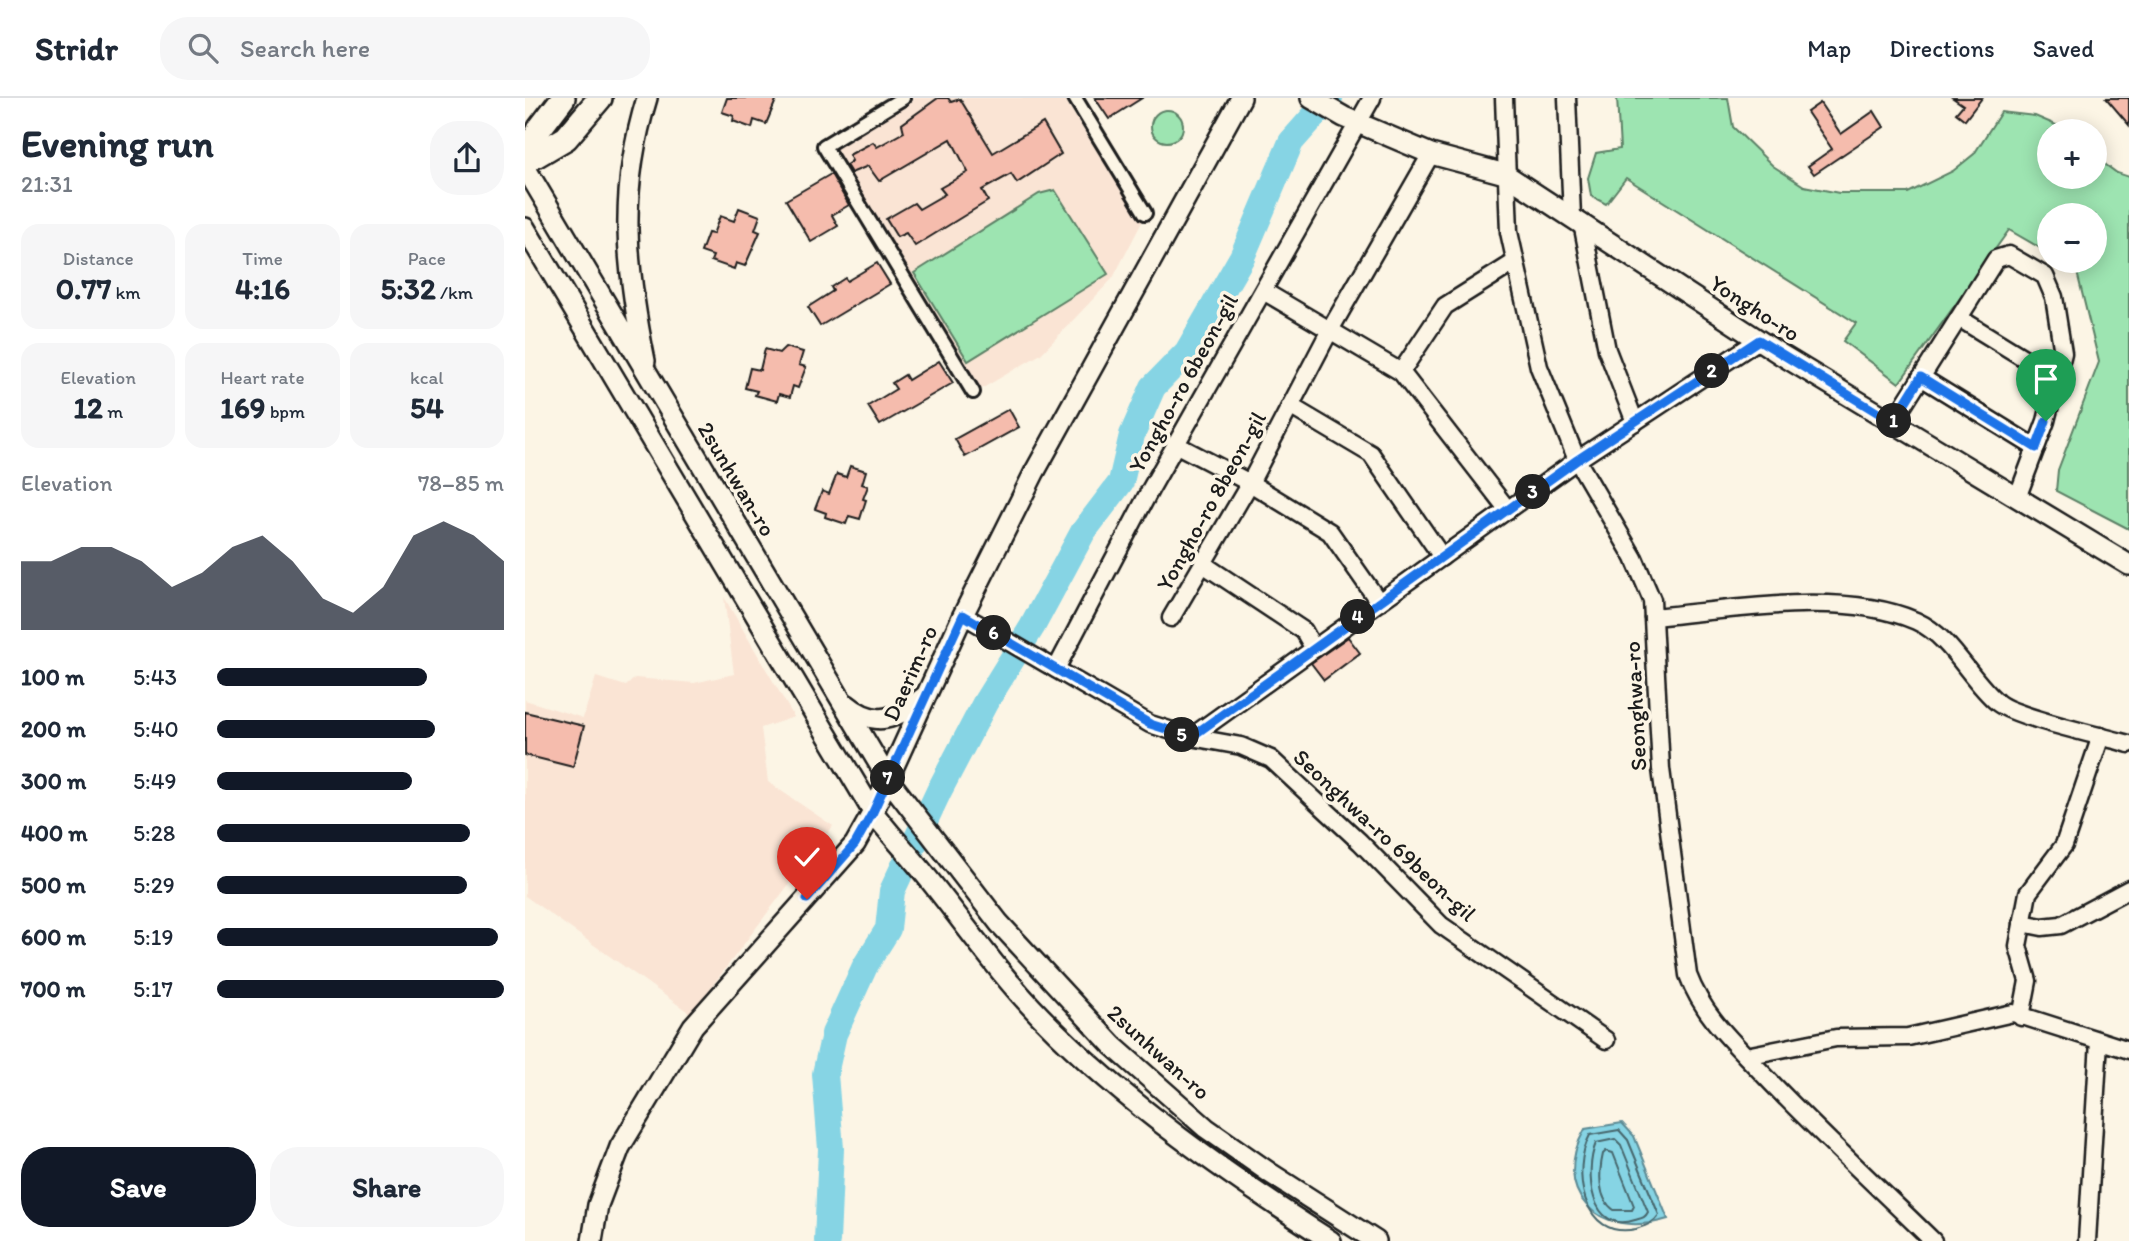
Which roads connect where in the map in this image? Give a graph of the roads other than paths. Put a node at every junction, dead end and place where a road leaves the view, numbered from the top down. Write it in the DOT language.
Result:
graph roads {
  1 [pos="563,98"];
  2 [pos="600,98"];
  3 [pos="647,98"];
  4 [pos="903,98"];
  5 [pos="1075,98"];
  6 [pos="1241,98"];
  7 [pos="1311,98"];
  8 [pos="1371,98"];
  9 [pos="1504,98"];
  10 [pos="1567,98"];
  11 [pos="1351,120"];
  12 [pos="1431,154"];
  13 [pos="525,163"];
  14 [pos="1505,174"];
  15 [pos="1145,213"];
  16 [pos="1577,220"];
  17 [pos="525,228"];
  18 [pos="1515,262"];
  19 [pos="1265,292"];
  20 [pos="1959,318"];
  21 [pos="1330,330"];
  22 [pos="1759,340"];
  23 [pos="1401,372"];
  24 [pos="1921,377"];
  25 [pos="2058,379"];
  26 [pos="649,380"];
  27 [pos="974,392"];
  28 [pos="1290,406"];
  29 [pos="1635,422"];
  30 [pos="1893,422"];
  31 [pos="1175,444"];
  32 [pos="2036,448"];
  33 [pos="1577,460"];
  34 [pos="1250,484"];
  35 [pos="2017,498"];
  36 [pos="1508,510"];
  37 [pos="1442,557"];
  38 [pos="1203,564"];
  39 [pos="2129,565"];
  40 [pos="1379,602"];
  41 [pos="963,615"];
  42 [pos="1653,617"];
  43 [pos="1171,618"];
  44 [pos="1314,649"];
  45 [pos="1056,669"];
  46 [pos="927,694"];
  47 [pos="842,701"];
  48 [pos="2101,736"];
  49 [pos="1191,737"];
  50 [pos="2129,744"];
  51 [pos="888,779"];
  52 [pos="873,812"];
  53 [pos="2129,889"];
  54 [pos="2022,923"];
  55 [pos="2021,1017"];
  56 [pos="1606,1040"];
  57 [pos="2099,1041"];
  58 [pos="2129,1050"];
  59 [pos="1746,1056"];
  60 [pos="592,1241"];
  61 [pos="1331,1241"];
  62 [pos="1376,1241"];
  63 [pos="1933,1241"];
  64 [pos="2087,1241"];
  1 -- 13 [label="main road"];
  2 -- 13 [label="main road"];
  3 -- 26 [label="street"];
  4 -- 27 [label="street"];
  5 -- 15 [label="street"];
  6 -- 41 [label="street, Daerim-ro"];
  7 -- 11 [label="street, Yongho-ro"];
  8 -- 11 [label="street, Yongho-ro 6beon-gil"];
  9 -- 14 [label="street, Seonghwa-ro"];
  10 -- 16 [label="street"];
  11 -- 12 [label="street, Yongho-ro"];
  11 -- 31 [label="street, Yongho-ro 6beon-gil"];
  12 -- 14 [label="street, Yongho-ro"];
  12 -- 21 [label="street, Yongho-ro 8beon-gil"];
  13 -- 26 [label="street, 2sunhwan-ro"];
  14 -- 16 [label="street, Yongho-ro"];
  14 -- 18 [label="street, Seonghwa-ro"];
  16 -- 22 [label="street, Yongho-ro"];
  16 -- 29 [label="street"];
  17 -- 52 [label="street"];
  18 -- 23 [label="street"];
  18 -- 33 [label="street, Seonghwa-ro"];
  19 -- 21 [label="street"];
  20 -- 24 [label="street"];
  20 -- 25 [label="street"];
  20 -- 25 [label="street"];
  21 -- 23 [label="street"];
  21 -- 28 [label="street, Yongho-ro 8beon-gil"];
  22 -- 29 [label="street"];
  22 -- 30 [label="street, Yongho-ro"];
  23 -- 36 [label="street"];
  24 -- 30 [label="street"];
  24 -- 32 [label="street"];
  25 -- 32 [label="street"];
  26 -- 47 [label="street, 2sunhwan-ro"];
  28 -- 34 [label="street, Yongho-ro 8beon-gil"];
  28 -- 37 [label="street, Yongho-ro 8beon-gil"];
  29 -- 33 [label="street"];
  30 -- 35 [label="street, Yongho-ro"];
  31 -- 34 [label="street"];
  31 -- 45 [label="street, Yongho-ro 6beon-gil"];
  32 -- 35 [label="street"];
  33 -- 36 [label="street"];
  33 -- 42 [label="street, Seonghwa-ro"];
  34 -- 38 [label="street, Yongho-ro 8beon-gil"];
  34 -- 40 [label="street"];
  35 -- 39 [label="street, Yongho-ro"];
  36 -- 37 [label="street"];
  37 -- 40 [label="street"];
  38 -- 43 [label="street, Yongho-ro 8beon-gil"];
  38 -- 44 [label="street"];
  40 -- 44 [label="street"];
  41 -- 45 [label="street, Seonghwa-ro 69beon-gil"];
  41 -- 46 [label="street, Daerim-ro"];
  42 -- 48 [label="street"];
  42 -- 59 [label="street, Seonghwa-ro"];
  44 -- 49 [label="street"];
  45 -- 49 [label="street, Seonghwa-ro 69beon-gil"];
  46 -- 47 [label="street"];
  46 -- 51 [label="street, Daerim-ro"];
  47 -- 51 [label="street, 2sunhwan-ro"];
  48 -- 50 [label="street"];
  48 -- 54 [label="street"];
  49 -- 56 [label="street, Seonghwa-ro 69beon-gil"];
  51 -- 52 [label="street, Daerim-ro"];
  51 -- 62 [label="street, 2sunhwan-ro"];
  52 -- 60 [label="street, Daerim-ro"];
  52 -- 61 [label="street"];
  53 -- 54 [label="street"];
  54 -- 55 [label="street"];
  55 -- 57 [label="street"];
  55 -- 59 [label="street"];
  57 -- 58 [label="street"];
  57 -- 64 [label="street"];
  59 -- 63 [label="street, Seonghwa-ro"];
}
